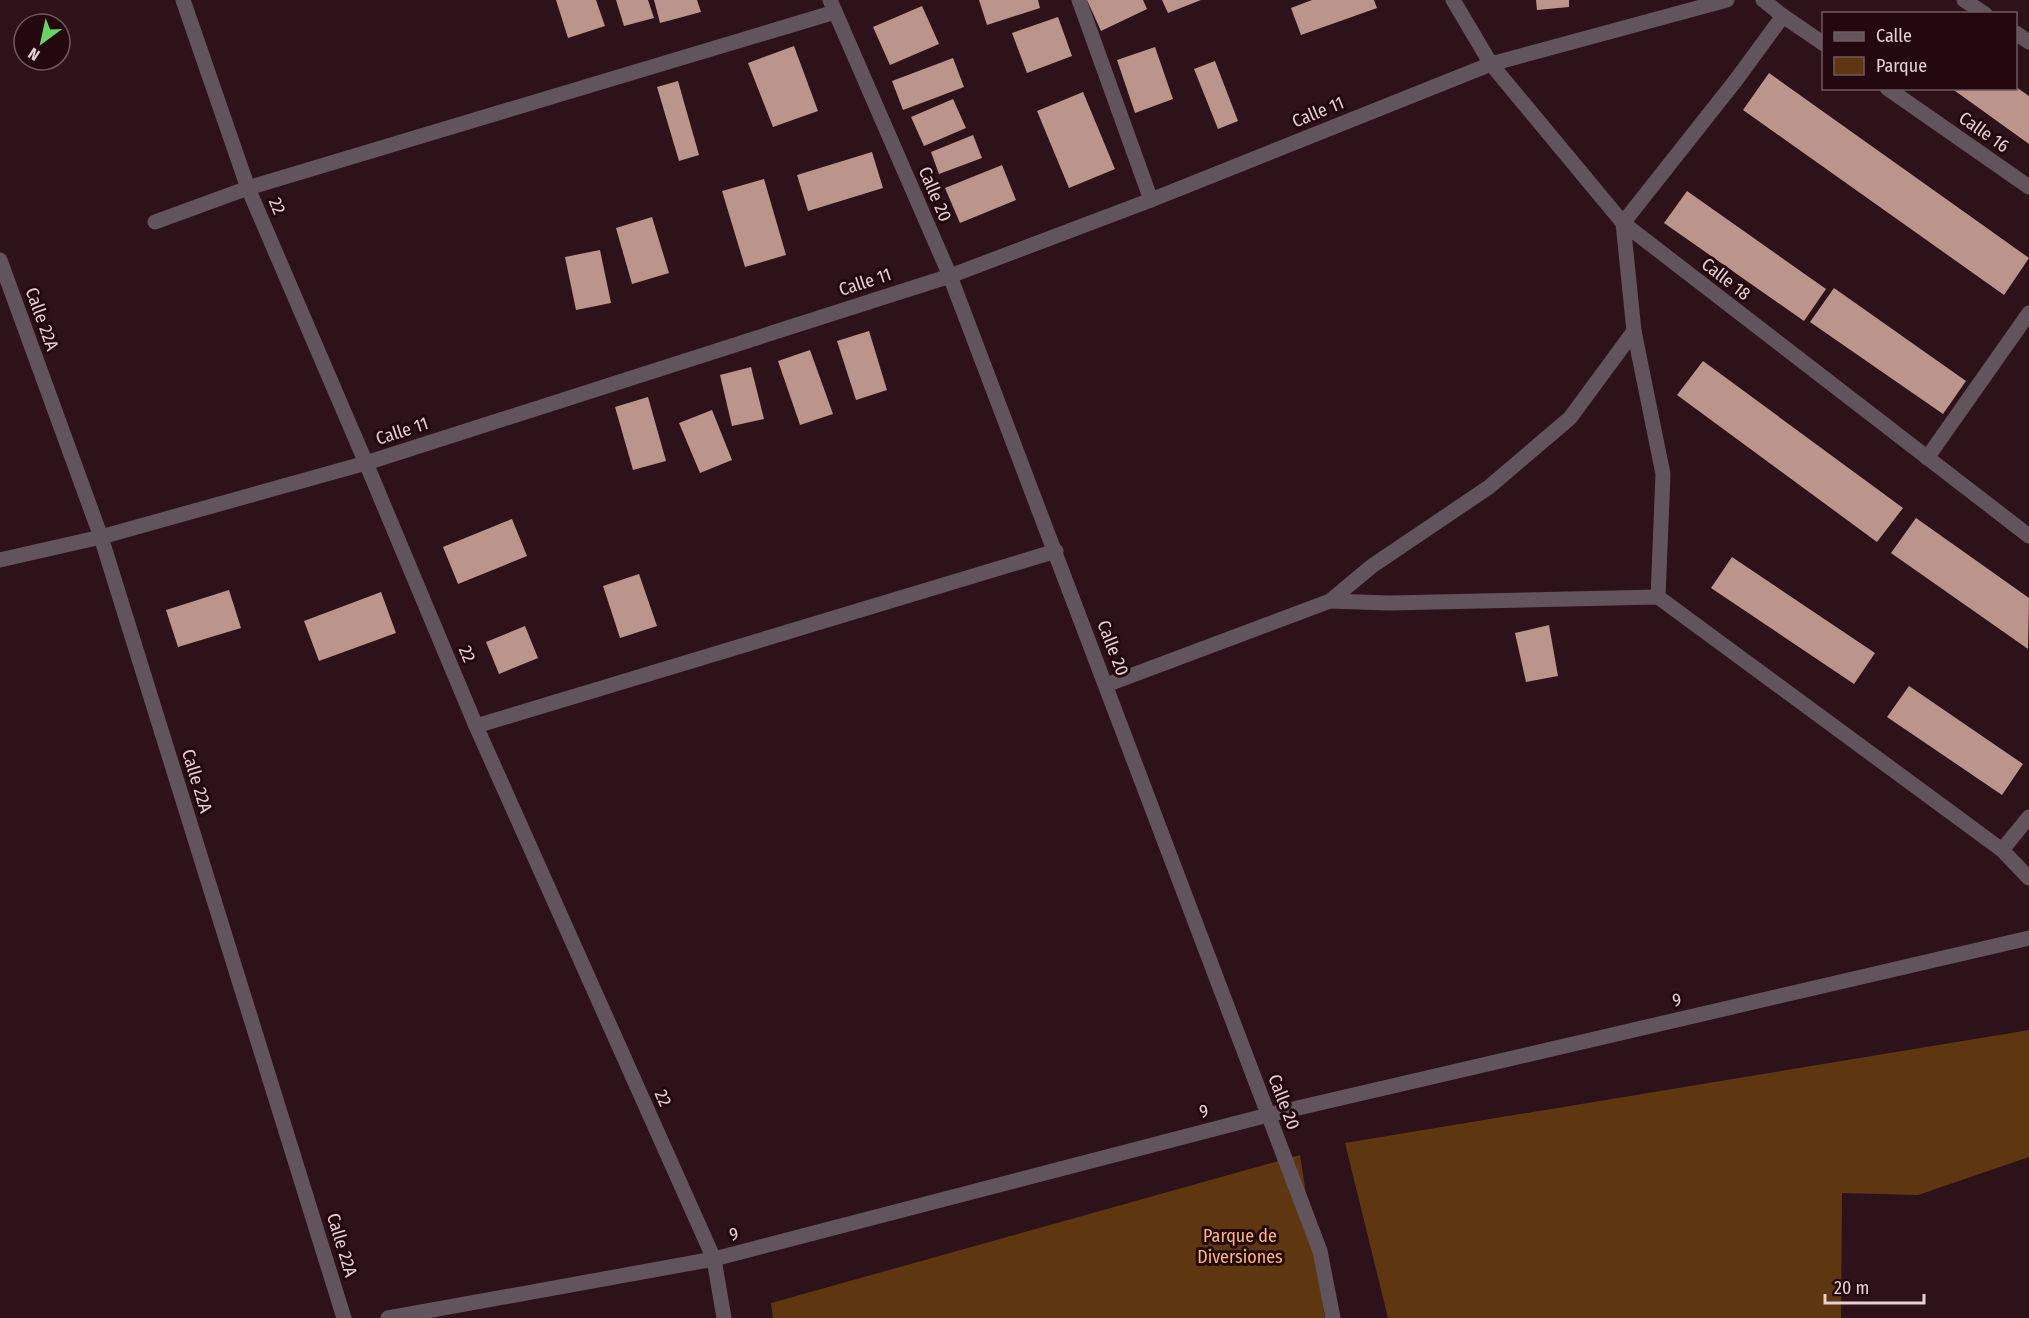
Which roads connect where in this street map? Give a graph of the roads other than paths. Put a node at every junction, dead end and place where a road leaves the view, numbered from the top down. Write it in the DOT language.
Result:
graph roads {
  1 [pos="183,0"];
  2 [pos="1079,0"];
  3 [pos="1453,0"];
  4 [pos="1726,0"];
  5 [pos="1763,0"];
  6 [pos="1964,0"];
  7 [pos="832,6"];
  8 [pos="1982,12"];
  9 [pos="1783,16"];
  10 [pos="1822,43"];
  11 [pos="1491,64"];
  12 [pos="1890,90"];
  13 [pos="2029,187"];
  14 [pos="248,188"];
  15 [pos="1151,200"];
  16 [pos="155,222"];
  17 [pos="1623,223"];
  18 [pos="0,260"];
  19 [pos="950,276"];
  20 [pos="2029,313"];
  21 [pos="1634,332"];
  22 [pos="1927,458"];
  23 [pos="366,463"];
  24 [pos="2029,536"];
  25 [pos="101,537"];
  26 [pos="1056,551"];
  27 [pos="0,560"];
  28 [pos="1658,597"];
  29 [pos="1330,601"];
  30 [pos="1106,685"];
  31 [pos="476,726"];
  32 [pos="2029,817"];
  33 [pos="2002,850"];
  34 [pos="2029,878"];
  35 [pos="2029,938"];
  36 [pos="1268,1115"];
  37 [pos="714,1259"];
  38 [pos="344,1318"];
  39 [pos="388,1318"];
  40 [pos="724,1318"];
  41 [pos="1334,1318"];
  1 -- 14 [label="street, 22"];
  2 -- 15 [label="street"];
  3 -- 11 [label="street, Calle 18"];
  4 -- 11 [label="street, Calle 11"];
  5 -- 9 [label="street"];
  6 -- 8 [label="street"];
  7 -- 14 [label="street"];
  7 -- 19 [label="street, Calle 20"];
  9 -- 10 [label="street"];
  9 -- 17 [label="street"];
  11 -- 15 [label="street, Calle 11"];
  11 -- 17 [label="street, Calle 18"];
  12 -- 13 [label="street, Calle 16"];
  14 -- 16 [label="street"];
  14 -- 23 [label="street, 22"];
  15 -- 19 [label="street, Calle 11"];
  17 -- 21 [label="street"];
  17 -- 22 [label="street, Calle 18"];
  18 -- 25 [label="street, Calle 22A"];
  19 -- 23 [label="street, Calle 11"];
  19 -- 26 [label="street, Calle 20"];
  20 -- 22 [label="street"];
  21 -- 28 [label="street"];
  21 -- 29 [label="street"];
  22 -- 24 [label="street, Calle 18"];
  23 -- 25 [label="street, Calle 11"];
  23 -- 31 [label="street, 22"];
  25 -- 27 [label="street, Calle 11"];
  25 -- 38 [label="street, Calle 22A"];
  26 -- 30 [label="street, Calle 20"];
  26 -- 31 [label="street"];
  28 -- 29 [label="street"];
  28 -- 33 [label="street"];
  29 -- 30 [label="street"];
  30 -- 36 [label="street, Calle 20"];
  31 -- 37 [label="street, 22"];
  32 -- 33 [label="street"];
  33 -- 34 [label="street"];
  35 -- 36 [label="street, 9"];
  36 -- 37 [label="street, 9"];
  36 -- 41 [label="street, Calle 20"];
  37 -- 39 [label="street, 9"];
  37 -- 40 [label="street, 22"];
}
